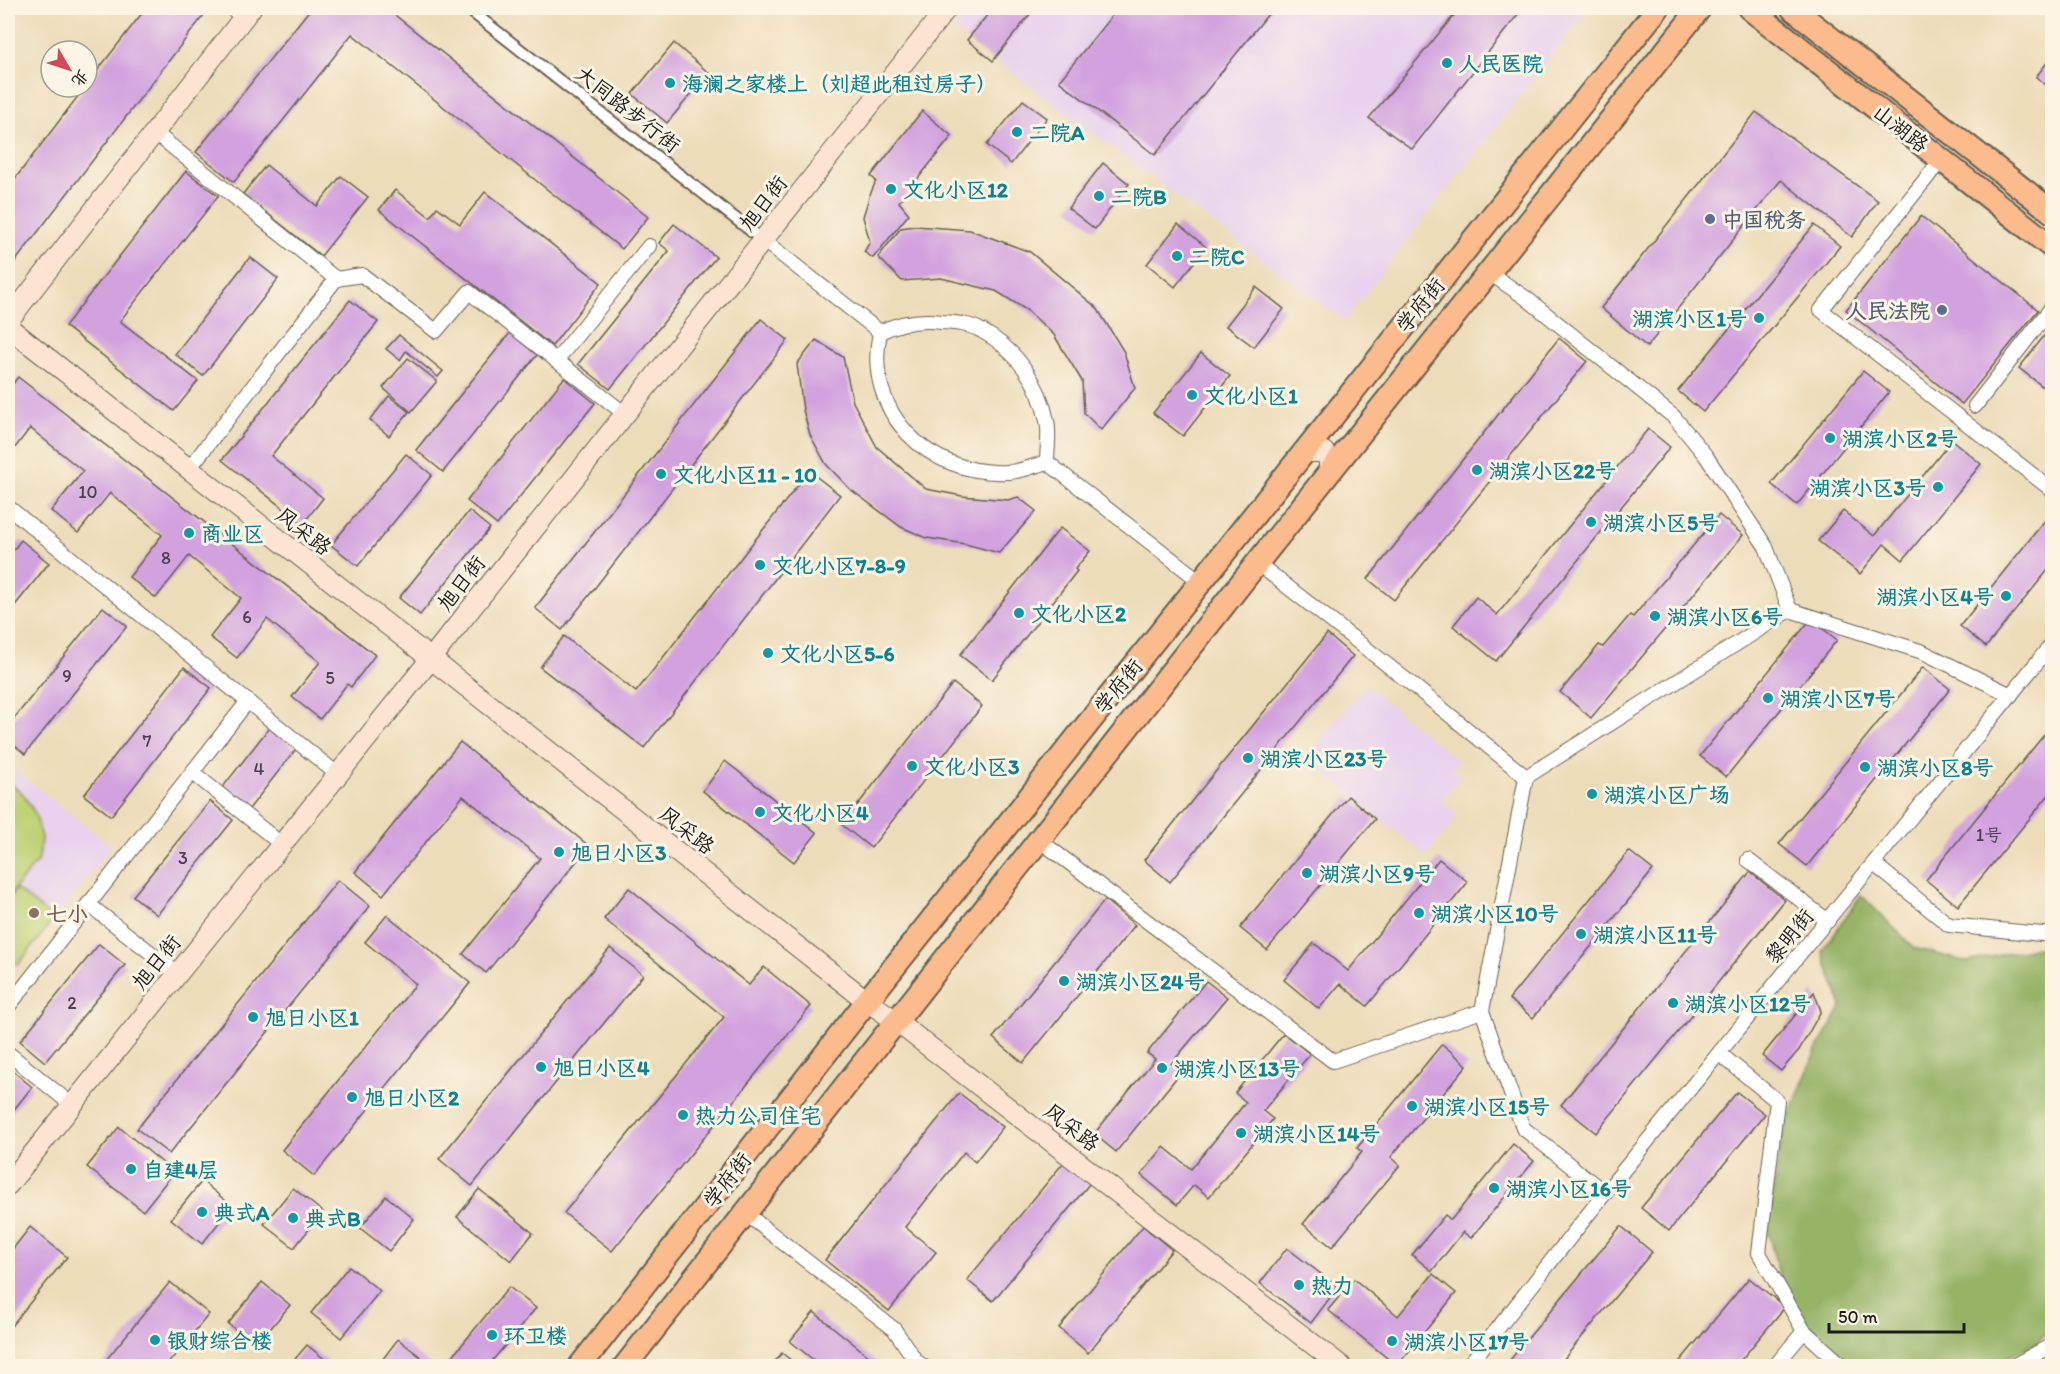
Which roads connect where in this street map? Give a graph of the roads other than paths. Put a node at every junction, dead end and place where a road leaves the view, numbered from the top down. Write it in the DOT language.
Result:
graph roads {
  1 [pos="468,8"];
  2 [pos="947,8"];
  3 [pos="1658,8"];
  4 [pos="1700,8"];
  5 [pos="1749,8"];
  6 [pos="1792,8"];
  7 [pos="242,11"];
  8 [pos="154,132"];
  9 [pos="1941,160"];
  10 [pos="2052,212"];
  11 [pos="764,241"];
  12 [pos="650,246"];
  13 [pos="2052,247"];
  14 [pos="1488,272"];
  15 [pos="336,279"];
  16 [pos="2052,307"];
  17 [pos="8,321"];
  18 [pos="8,327"];
  19 [pos="880,332"];
  20 [pos="556,361"];
  21 [pos="1975,406"];
  22 [pos="625,414"];
  23 [pos="1303,452"];
  24 [pos="1047,462"];
  25 [pos="188,470"];
  26 [pos="1329,472"];
  27 [pos="2052,490"];
  28 [pos="8,507"];
  29 [pos="1257,563"];
  30 [pos="1201,582"];
  31 [pos="1790,610"];
  32 [pos="2052,644"];
  33 [pos="430,660"];
  34 [pos="2012,694"];
  35 [pos="248,702"];
  36 [pos="192,772"];
  37 [pos="337,774"];
  38 [pos="1526,777"];
  39 [pos="1039,840"];
  40 [pos="281,844"];
  41 [pos="1748,860"];
  42 [pos="1874,864"];
  43 [pos="88,904"];
  44 [pos="1828,921"];
  45 [pos="2052,935"];
  46 [pos="177,973"];
  47 [pos="867,1001"];
  48 [pos="8,1007"];
  49 [pos="1482,1011"];
  50 [pos="896,1021"];
  51 [pos="8,1053"];
  52 [pos="1720,1054"];
  53 [pos="72,1105"];
  54 [pos="8,1185"];
  55 [pos="1605,1193"];
  56 [pos="745,1213"];
  57 [pos="1804,1331"];
  58 [pos="2052,1345"];
  59 [pos="580,1366"];
  60 [pos="625,1366"];
  61 [pos="923,1366"];
  62 [pos="1341,1366"];
  63 [pos="1468,1366"];
  64 [pos="1775,1366"];
  65 [pos="1843,1366"];
  66 [pos="2013,1366"];
  1 -- 11 [label="street, 大同路步行街"];
  2 -- 11 [label="main road, 旭日街"];
  3 -- 23 [label="main road, 学府街"];
  4 -- 14 [label="main road, 学府街"];
  5 -- 9 [label="main road, 山湖路"];
  6 -- 10 [label="main road, 山湖路"];
  7 -- 8 [label="main road"];
  8 -- 15 [label="street"];
  8 -- 17 [label="main road"];
  9 -- 13 [label="main road, 山湖路"];
  9 -- 27 [label="street"];
  11 -- 19 [label="street"];
  11 -- 22 [label="main road, 旭日街"];
  12 -- 20 [label="street"];
  14 -- 26 [label="main road, 学府街"];
  14 -- 31 [label="street"];
  15 -- 20 [label="street"];
  15 -- 25 [label="street"];
  16 -- 21 [label="street"];
  18 -- 25 [label="main road, 风采路"];
  19 -- 24 [label="street"];
  19 -- 24 [label="street"];
  20 -- 22 [label="street"];
  22 -- 33 [label="main road, 旭日街"];
  23 -- 26 [label="main road"];
  23 -- 30 [label="main road, 学府街"];
  24 -- 30 [label="street"];
  25 -- 33 [label="main road, 风采路"];
  26 -- 29 [label="main road, 学府街"];
  28 -- 35 [label="street"];
  29 -- 38 [label="street"];
  29 -- 39 [label="main road, 学府街"];
  30 -- 47 [label="main road, 学府街"];
  31 -- 34 [label="street"];
  31 -- 38 [label="street"];
  32 -- 34 [label="street, 黎明街"];
  33 -- 37 [label="main road, 旭日街"];
  33 -- 47 [label="main road, 风采路"];
  34 -- 42 [label="street, 黎明街"];
  35 -- 36 [label="street"];
  35 -- 37 [label="street"];
  36 -- 40 [label="street"];
  36 -- 43 [label="street"];
  37 -- 40 [label="main road, 旭日街"];
  38 -- 49 [label="street"];
  39 -- 49 [label="street"];
  39 -- 50 [label="main road, 学府街"];
  40 -- 46 [label="main road, 旭日街"];
  41 -- 44 [label="street"];
  42 -- 44 [label="street, 黎明街"];
  42 -- 45 [label="street"];
  43 -- 46 [label="street"];
  43 -- 48 [label="street"];
  44 -- 52 [label="street, 黎明街"];
  46 -- 53 [label="main road, 旭日街"];
  47 -- 50 [label="main road, 风采路"];
  47 -- 59 [label="main road, 学府街"];
  49 -- 55 [label="street"];
  50 -- 56 [label="main road, 学府街"];
  50 -- 62 [label="main road, 风采路"];
  51 -- 53 [label="street"];
  52 -- 55 [label="street, 黎明街"];
  52 -- 57 [label="street"];
  53 -- 54 [label="main road, 旭日街"];
  55 -- 63 [label="street, 黎明街"];
  56 -- 60 [label="main road, 学府街"];
  56 -- 61 [label="street"];
  57 -- 64 [label="street"];
  57 -- 65 [label="street"];
  58 -- 66 [label="street"];
}
